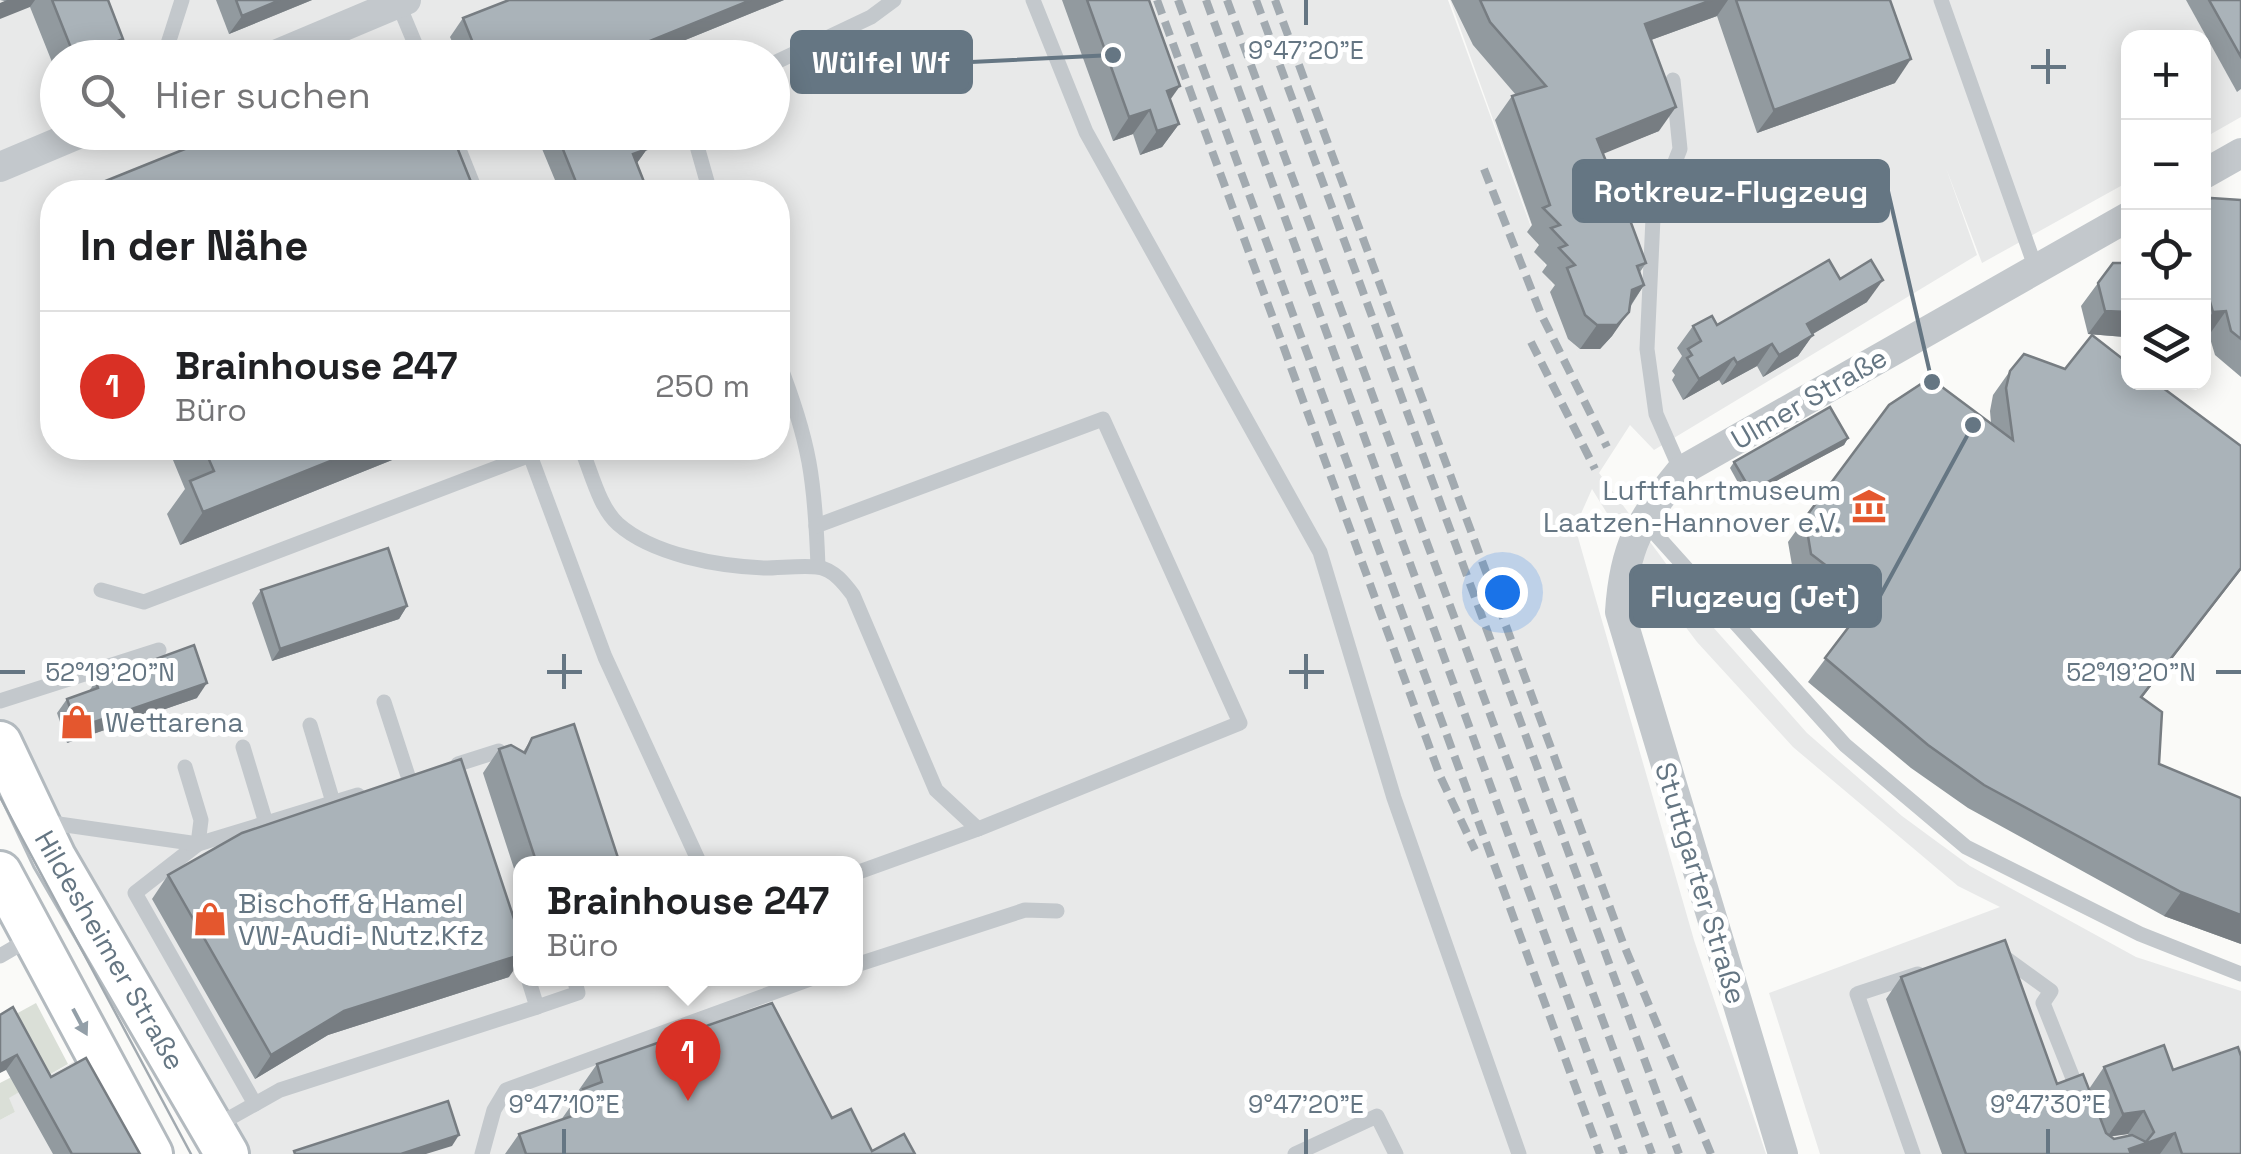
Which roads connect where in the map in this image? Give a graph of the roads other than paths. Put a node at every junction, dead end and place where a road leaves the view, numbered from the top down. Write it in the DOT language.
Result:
graph roads {
  1 [pos="182,0"];
  2 [pos="894,0"];
  3 [pos="1033,0"];
  4 [pos="1941,0"];
  5 [pos="402,2"];
  6 [pos="169,40"];
  7 [pos="311,40"];
  8 [pos="415,40"];
  9 [pos="790,55"];
  10 [pos="1674,80"];
  11 [pos="40,150"];
  12 [pos="459,150"];
  13 [pos="698,150"];
  14 [pos="2239,160"];
  15 [pos="0,166"];
  16 [pos="2211,171"];
  17 [pos="471,180"];
  18 [pos="707,180"];
  19 [pos="2121,220"];
  20 [pos="2036,269"];
  21 [pos="790,391"];
  22 [pos="517,460"];
  23 [pos="532,460"];
  24 [pos="586,460"];
  25 [pos="1681,471"];
  26 [pos="1642,518"];
  27 [pos="816,526"];
  28 [pos="818,567"];
  29 [pos="101,590"];
  30 [pos="1620,612"];
  31 [pos="159,650"];
  32 [pos="0,700"];
  33 [pos="384,702"];
  34 [pos="310,725"];
  35 [pos="0,743"];
  36 [pos="242,747"];
  37 [pos="184,766"];
  38 [pos="505,766"];
  39 [pos="464,781"];
  40 [pos="390,785"];
  41 [pos="371,791"];
  42 [pos="333,802"];
  43 [pos="36,821"];
  44 [pos="266,823"];
  45 [pos="978,829"];
  46 [pos="198,844"];
  47 [pos="696,856"];
  48 [pos="863,870"];
  49 [pos="0,873"];
  50 [pos="1057,911"];
  51 [pos="17,946"];
  52 [pos="1977,955"];
  53 [pos="863,962"];
  54 [pos="1942,966"];
  55 [pos="2241,974"];
  56 [pos="531,986"];
  57 [pos="576,986"];
  58 [pos="791,986"];
  59 [pos="538,1007"];
  60 [pos="254,1104"];
  61 [pos="2087,1114"];
  62 [pos="219,1141"];
  63 [pos="151,1154"];
  64 [pos="482,1154"];
  65 [pos="1295,1154"];
  66 [pos="1396,1154"];
  67 [pos="1519,1154"];
  68 [pos="1783,1154"];
  69 [pos="1913,1154"];
  1 -- 6 [label="lane"];
  2 -- 9 [label="lane"];
  3 -- 67 [label="lane"];
  4 -- 20 [label="lane"];
  5 -- 7 [label="street"];
  5 -- 8 [label="lane"];
  10 -- 25 [label="lane"];
  11 -- 15 [label="street"];
  12 -- 17 [label="lane"];
  13 -- 18 [label="lane"];
  14 -- 16 [label="street"];
  19 -- 20 [label="street, Ulmer Straße"];
  20 -- 25 [label="street, Ulmer Straße"];
  21 -- 27 [label="lane"];
  22 -- 29 [label="lane"];
  23 -- 47 [label="lane"];
  24 -- 28 [label="lane"];
  25 -- 26 [label="street, Ulmer Straße"];
  26 -- 30 [label="street, Ulmer Straße"];
  26 -- 55 [label="lane"];
  27 -- 28 [label="lane"];
  27 -- 45 [label="lane"];
  28 -- 45 [label="lane"];
  30 -- 68 [label="street, Stuttgarter Straße"];
  31 -- 32 [label="lane"];
  33 -- 40 [label="lane"];
  34 -- 42 [label="lane"];
  35 -- 43 [label="main road, Hildesheimer Straße"];
  36 -- 44 [label="lane"];
  37 -- 46 [label="lane"];
  38 -- 39 [label="lane"];
  41 -- 42 [label="lane"];
  42 -- 44 [label="lane"];
  43 -- 46 [label="lane"];
  43 -- 62 [label="main road, Hildesheimer Straße"];
  44 -- 46 [label="lane"];
  45 -- 48 [label="lane"];
  46 -- 60 [label="lane"];
  49 -- 51 [label="main road, Hildesheimer Straße"];
  50 -- 53 [label="lane"];
  51 -- 63 [label="main road, Hildesheimer Straße, one-way"];
  52 -- 61 [label="lane"];
  54 -- 69 [label="lane"];
  56 -- 59 [label="lane"];
  57 -- 59 [label="lane"];
  58 -- 64 [label="lane"];
  59 -- 60 [label="lane"];
  60 -- 62 [label="lane"];
  65 -- 66 [label="lane"];
}
